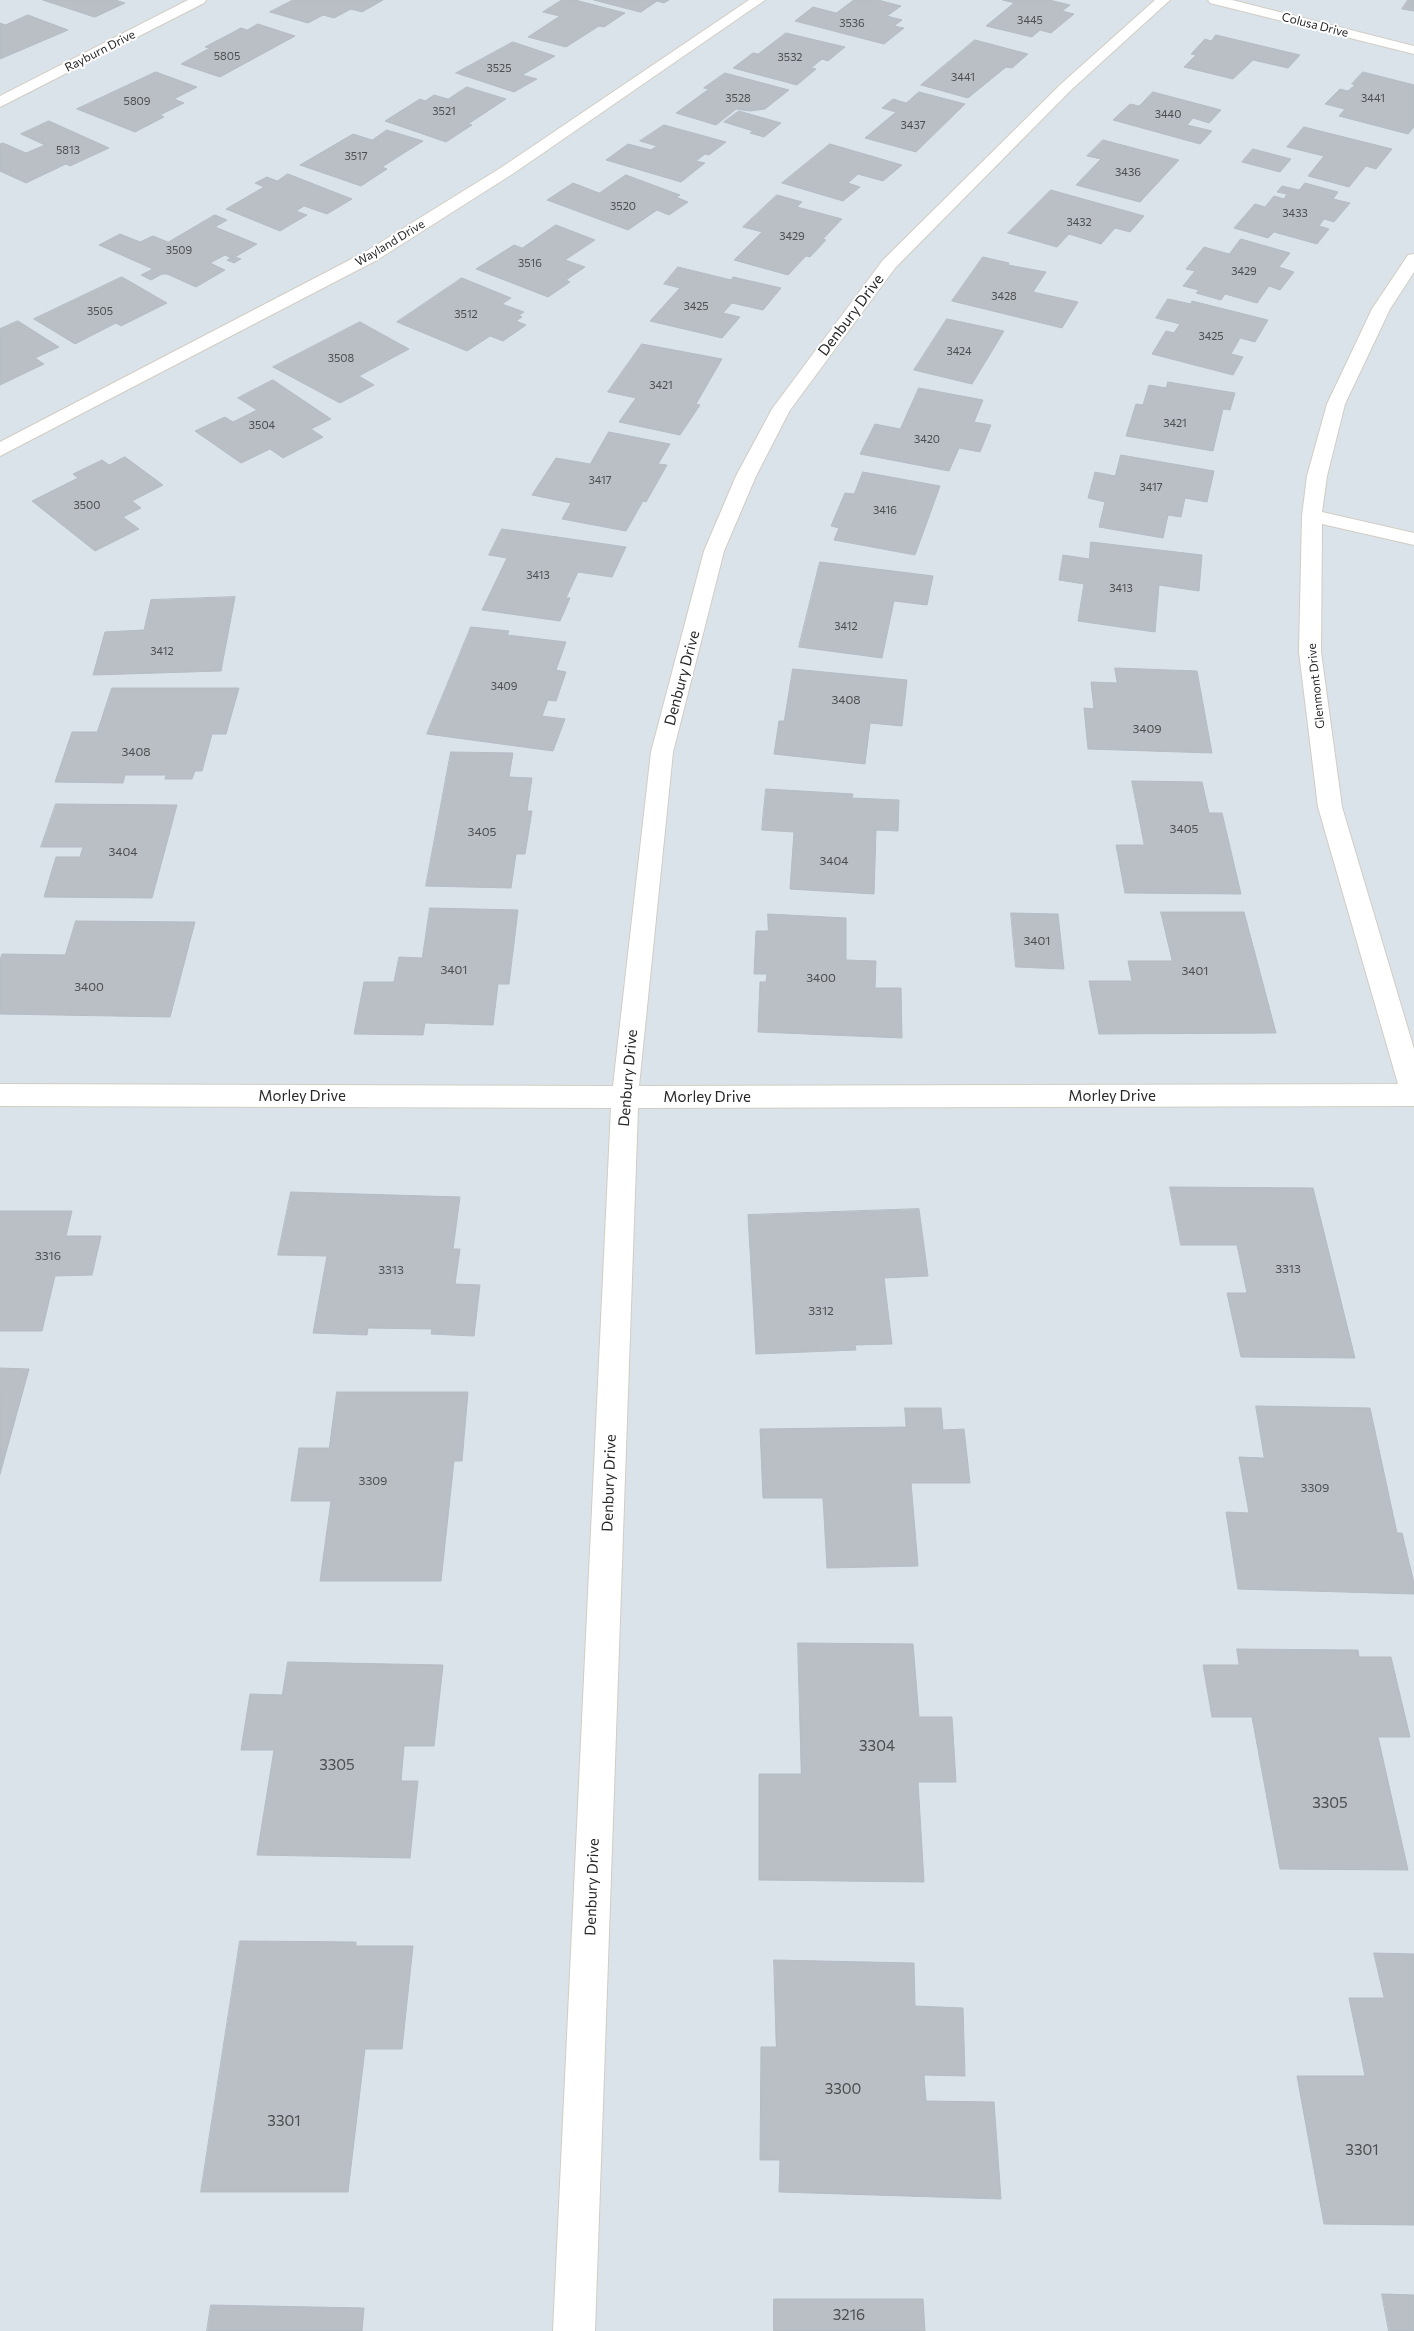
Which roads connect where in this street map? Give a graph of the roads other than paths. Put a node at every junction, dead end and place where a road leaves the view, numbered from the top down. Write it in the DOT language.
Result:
graph roads {
  1 [pos="199,0"];
  2 [pos="758,0"];
  3 [pos="1163,0"];
  4 [pos="1216,0"];
  5 [pos="1414,50"];
  6 [pos="0,102"];
  7 [pos="1414,259"];
  8 [pos="0,450"];
  9 [pos="1312,516"];
  10 [pos="1414,539"];
  11 [pos="1414,1094"];
  12 [pos="0,1095"];
  13 [pos="625,1098"];
  14 [pos="574,2331"];
  1 -- 6 [label="street, Rayburn Drive"];
  2 -- 8 [label="street, Wayland Drive"];
  3 -- 13 [label="street, Denbury Drive"];
  4 -- 5 [label="street, Colusa Drive"];
  7 -- 9 [label="street, Glenmont Drive"];
  9 -- 10 [label="street"];
  9 -- 11 [label="street, Glenmont Drive"];
  11 -- 13 [label="street, Morley Drive"];
  12 -- 13 [label="street, Morley Drive"];
  13 -- 14 [label="street, Denbury Drive"];
}
